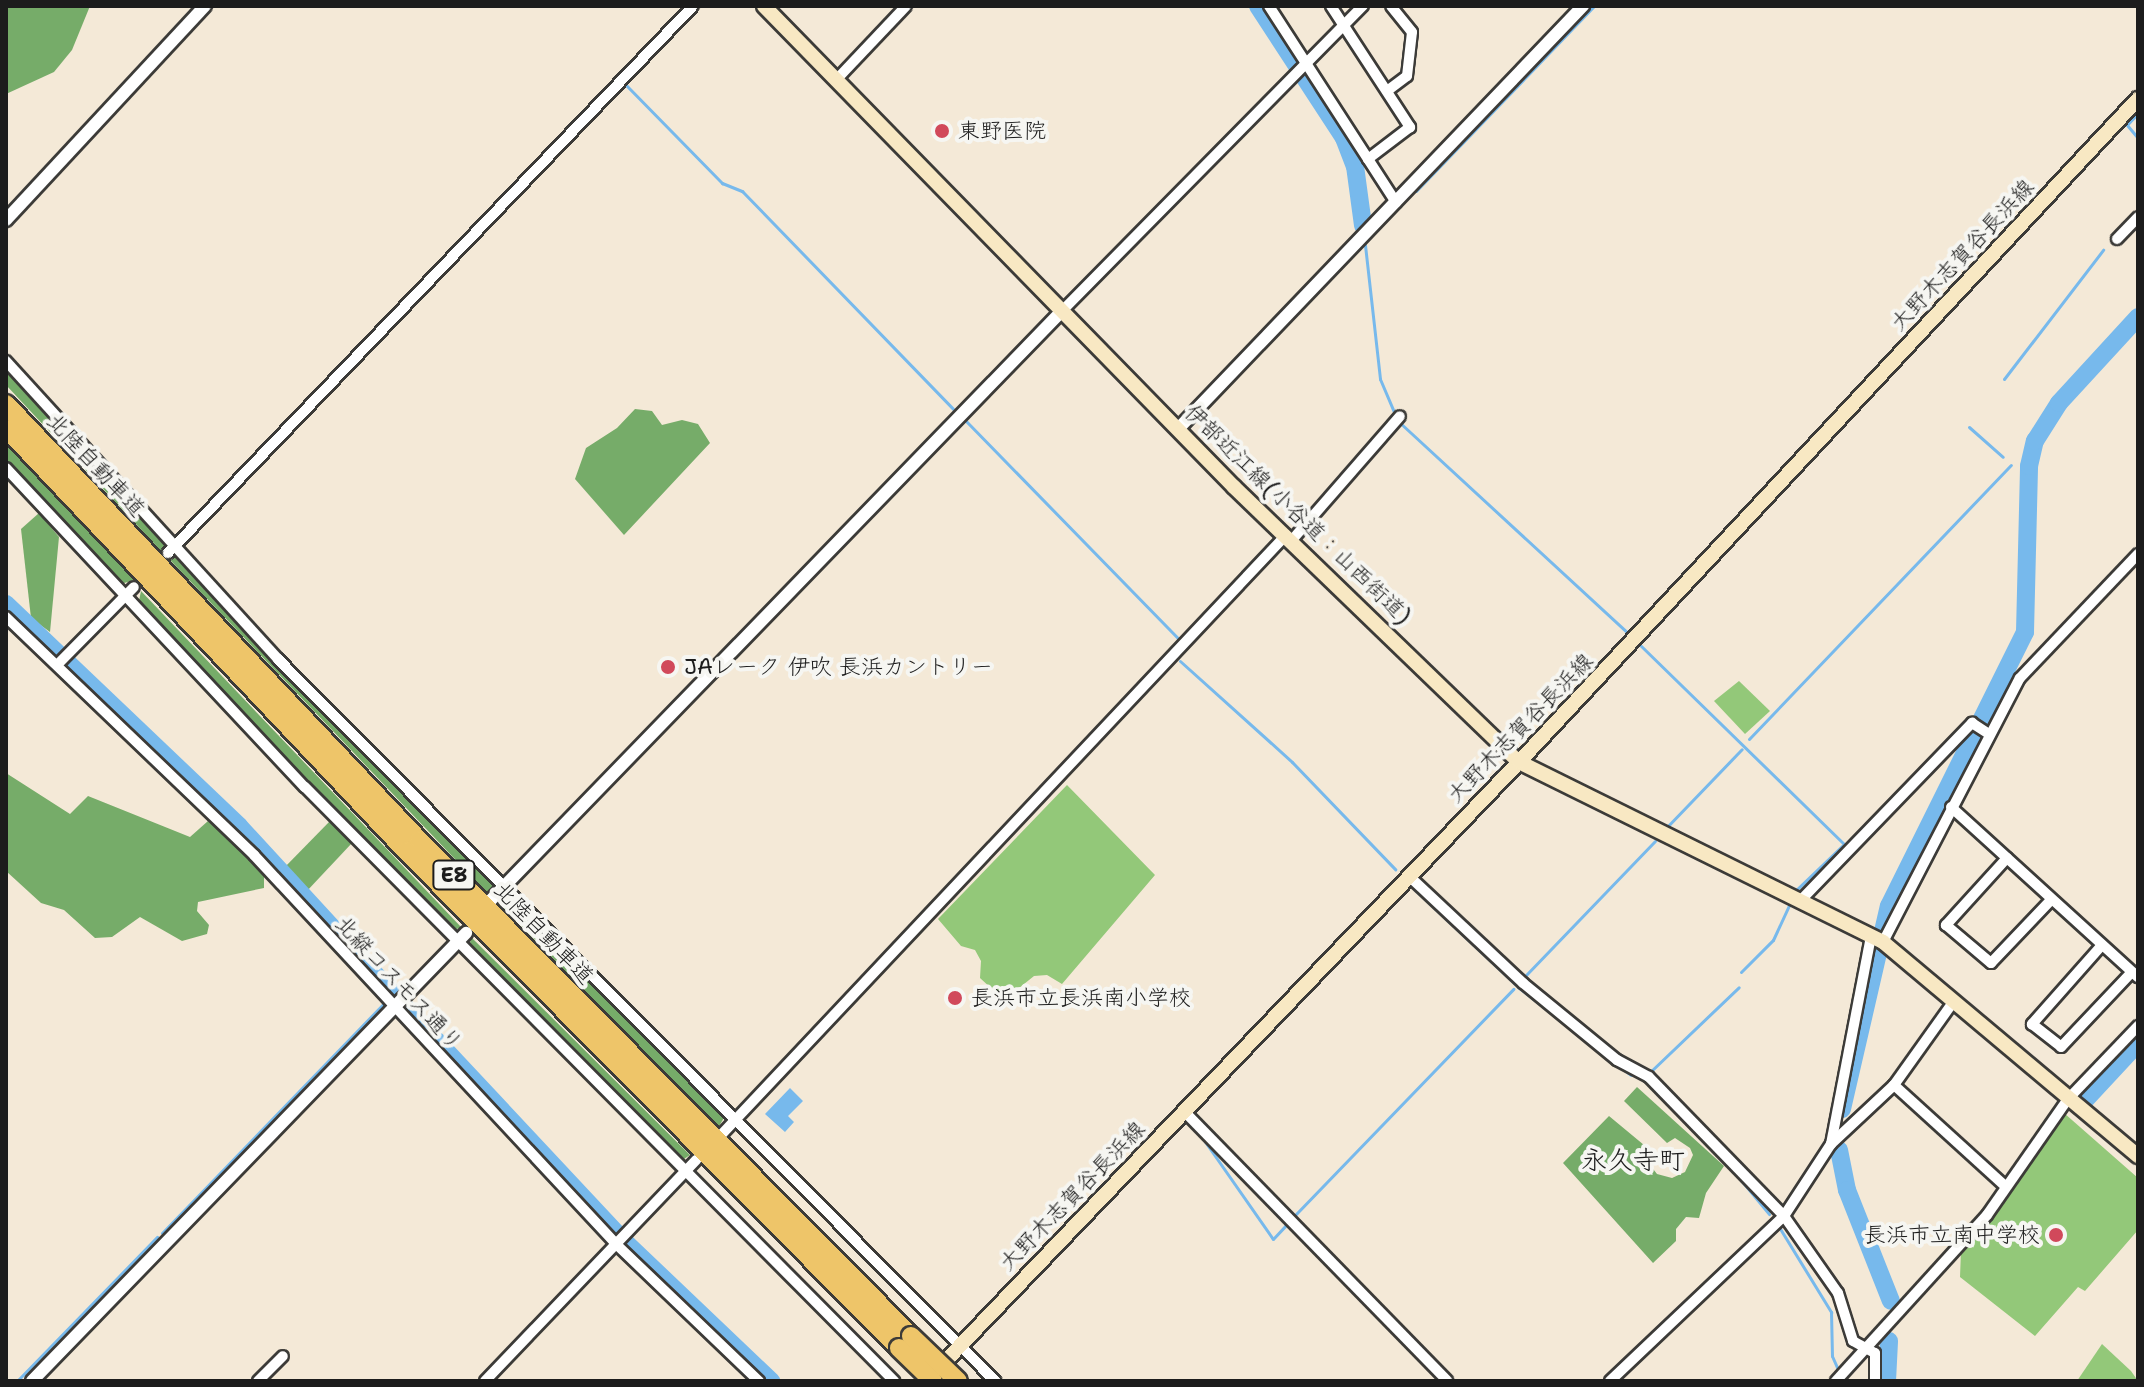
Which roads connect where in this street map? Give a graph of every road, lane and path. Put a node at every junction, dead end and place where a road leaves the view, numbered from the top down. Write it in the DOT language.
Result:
graph roads {
  1 [pos="205,6"];
  2 [pos="693,6"];
  3 [pos="764,6"];
  4 [pos="906,6"];
  5 [pos="1269,6"];
  6 [pos="1331,6"];
  7 [pos="1363,6"];
  8 [pos="1391,6"];
  9 [pos="1583,6"];
  10 [pos="1343,26"];
  11 [pos="1301,67"];
  12 [pos="837,79"];
  13 [pos="1387,91"];
  14 [pos="2138,99"];
  15 [pos="1368,159"];
  16 [pos="1396,202"];
  17 [pos="2138,217"];
  18 [pos="6,220"];
  19 [pos="2117,239"];
  20 [pos="1061,312"];
  21 [pos="6,361"];
  22 [pos="6,404"];
  23 [pos="1397,420"];
  24 [pos="6,428"];
  25 [pos="1178,429"];
  26 [pos="6,468"];
  27 [pos="1289,538"];
  28 [pos="177,544"];
  29 [pos="168,553"];
  30 [pos="2138,554"];
  31 [pos="134,587"];
  32 [pos="125,596"];
  33 [pos="6,617"];
  34 [pos="63,659"];
  35 [pos="1989,734"];
  36 [pos="1519,762"];
  37 [pos="1951,807"];
  38 [pos="2007,858"];
  39 [pos="1409,876"];
  40 [pos="501,888"];
  41 [pos="1794,898"];
  42 [pos="2052,899"];
  43 [pos="489,902"];
  44 [pos="461,938"];
  45 [pos="1876,939"];
  46 [pos="2102,945"];
  47 [pos="2135,974"];
  48 [pos="1954,1001"];
  49 [pos="393,1007"];
  50 [pos="2138,1026"];
  51 [pos="1894,1085"];
  52 [pos="2068,1099"];
  53 [pos="1183,1110"];
  54 [pos="734,1121"];
  55 [pos="722,1134"];
  56 [pos="1831,1144"];
  57 [pos="2138,1156"];
  58 [pos="696,1160"];
  59 [pos="684,1173"];
  60 [pos="2005,1186"];
  61 [pos="1784,1216"];
  62 [pos="620,1241"];
  63 [pos="905,1342"];
  64 [pos="960,1346"];
  65 [pos="1865,1348"];
  66 [pos="283,1356"];
  67 [pos="1842,1379"];
  68 [pos="1608,1380"];
  69 [pos="32,1381"];
  70 [pos="258,1381"];
  71 [pos="485,1381"];
  72 [pos="759,1381"];
  73 [pos="894,1381"];
  74 [pos="927,1381"];
  75 [pos="933,1381"];
  76 [pos="958,1381"];
  77 [pos="995,1381"];
  78 [pos="1447,1381"];
  79 [pos="1875,1381"];
  1 -- 18 [label="street"];
  2 -- 28 [label="street"];
  3 -- 12 [label="main road, 伊部近江線(小谷道：山西街道)"];
  4 -- 12 [label="street"];
  5 -- 11 [label="street"];
  6 -- 10 [label="street"];
  7 -- 10 [label="street"];
  8 -- 13 [label="street"];
  9 -- 16 [label="street"];
  10 -- 11 [label="street"];
  10 -- 13 [label="street"];
  11 -- 15 [label="street"];
  11 -- 20 [label="street"];
  12 -- 20 [label="main road, 伊部近江線(小谷道：山西街道)"];
  13 -- 15 [label="street"];
  14 -- 36 [label="main road, 大野木志賀谷長浜線"];
  15 -- 16 [label="street"];
  16 -- 25 [label="street"];
  17 -- 19 [label="street"];
  20 -- 25 [label="main road, 伊部近江線(小谷道：山西街道)"];
  20 -- 40 [label="street"];
  21 -- 28 [label="street"];
  22 -- 63 [label="highway, 北陸自動車道 / E8"];
  23 -- 27 [label="street"];
  24 -- 63 [label="highway, 北陸自動車道 / E8"];
  25 -- 27 [label="main road, 伊部近江線(小谷道：山西街道)"];
  26 -- 32 [label="street"];
  27 -- 36 [label="main road, 伊部近江線(小谷道：山西街道)"];
  27 -- 54 [label="street"];
  28 -- 29 [label="street"];
  28 -- 40 [label="street"];
  30 -- 35 [label="street"];
  31 -- 32 [label="street"];
  32 -- 34 [label="street"];
  32 -- 44 [label="street"];
  33 -- 49 [label="street, 北縦コスモス通り"];
  35 -- 37 [label="street"];
  35 -- 41 [label="street"];
  36 -- 39 [label="main road, 大野木志賀谷長浜線"];
  36 -- 41 [label="main road, 伊部近江線(小谷道：山西街道)"];
  37 -- 38 [label="street"];
  37 -- 45 [label="street"];
  38 -- 42 [label="street"];
  38 -- 42 [label="street"];
  39 -- 53 [label="main road, 大野木志賀谷長浜線"];
  39 -- 61 [label="street"];
  40 -- 43 [label="street"];
  40 -- 54 [label="street"];
  41 -- 45 [label="main road, 伊部近江線(小谷道：山西街道)"];
  42 -- 46 [label="street"];
  44 -- 49 [label="street"];
  44 -- 59 [label="street"];
  45 -- 48 [label="main road, 伊部近江線(小谷道：山西街道)"];
  45 -- 56 [label="street"];
  46 -- 47 [label="street"];
  46 -- 47 [label="street"];
  48 -- 51 [label="street"];
  48 -- 52 [label="main road, 伊部近江線(小谷道：山西街道)"];
  49 -- 62 [label="street, 北縦コスモス通り"];
  49 -- 69 [label="street"];
  50 -- 52 [label="street"];
  51 -- 56 [label="street"];
  51 -- 60 [label="street"];
  52 -- 57 [label="main road, 伊部近江線(小谷道：山西街道)"];
  52 -- 60 [label="street"];
  53 -- 64 [label="main road, 大野木志賀谷長浜線"];
  53 -- 78 [label="street"];
  54 -- 55 [label="street"];
  54 -- 64 [label="street"];
  56 -- 61 [label="street"];
  58 -- 59 [label="street"];
  59 -- 62 [label="street"];
  59 -- 73 [label="street"];
  60 -- 65 [label="street"];
  61 -- 65 [label="street"];
  61 -- 68 [label="street"];
  62 -- 71 [label="street"];
  62 -- 72 [label="street, 北縦コスモス通り"];
  63 -- 75 [label="highway, 北陸自動車道 / E8, bridge"];
  63 -- 76 [label="highway, 北陸自動車道 / E8, bridge"];
  64 -- 74 [label="main road, 大野木志賀谷長浜線"];
  64 -- 77 [label="street"];
  65 -- 67 [label="street"];
  65 -- 79 [label="street"];
  66 -- 70 [label="street"];
}
